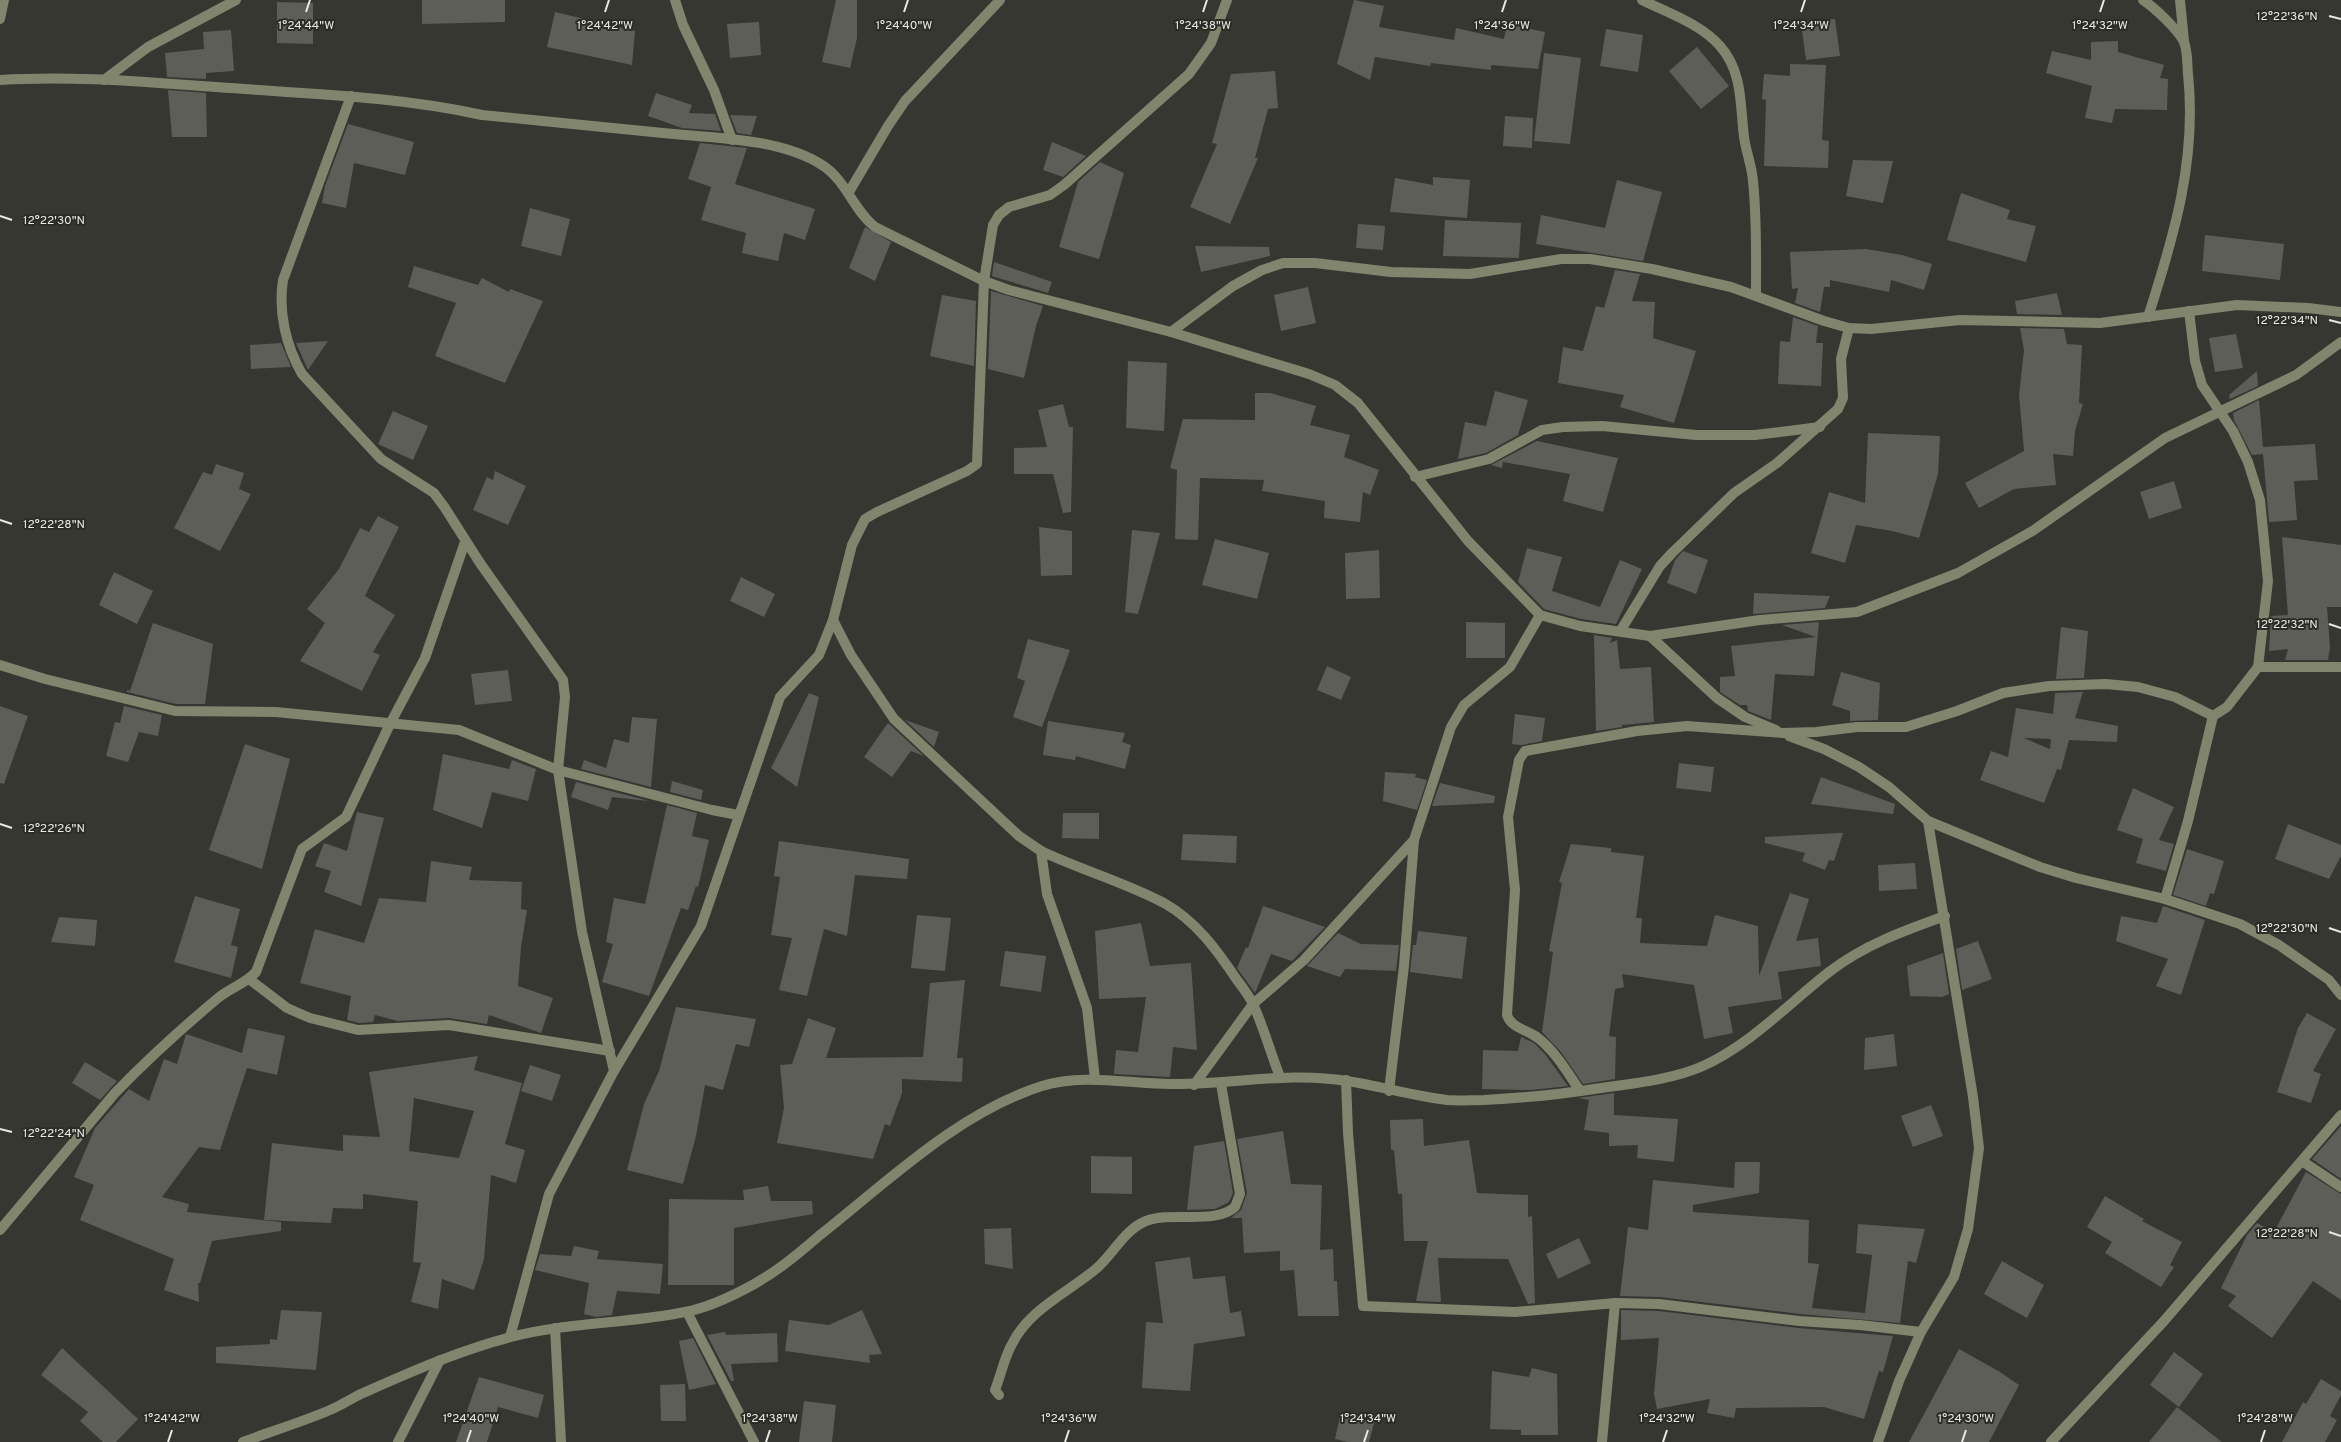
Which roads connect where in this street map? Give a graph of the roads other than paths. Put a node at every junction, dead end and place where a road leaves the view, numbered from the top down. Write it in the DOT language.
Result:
graph roads {
  1 [pos="4,0"];
  2 [pos="236,0"];
  3 [pos="675,0"];
  4 [pos="1000,0"];
  5 [pos="1227,0"];
  6 [pos="1642,0"];
  7 [pos="2143,0"];
  8 [pos="2180,0"];
  9 [pos="0,19"];
  10 [pos="2184,41"];
  11 [pos="0,80"];
  12 [pos="104,80"];
  13 [pos="350,96"];
  14 [pos="732,140"];
  15 [pos="849,192"];
  16 [pos="984,281"];
  17 [pos="1756,296"];
  18 [pos="2189,311"];
  19 [pos="2341,312"];
  20 [pos="2148,317"];
  21 [pos="1849,328"];
  22 [pos="1171,332"];
  23 [pos="2341,342"];
  24 [pos="2218,411"];
  25 [pos="1820,427"];
  26 [pos="1415,477"];
  27 [pos="465,542"];
  28 [pos="1540,614"];
  29 [pos="833,620"];
  30 [pos="1621,630"];
  31 [pos="1650,636"];
  32 [pos="0,665"];
  33 [pos="2258,667"];
  34 [pos="2341,667"];
  35 [pos="2213,716"];
  36 [pos="390,724"];
  37 [pos="1783,733"];
  38 [pos="558,770"];
  39 [pos="738,815"];
  40 [pos="1928,821"];
  41 [pos="1414,840"];
  42 [pos="1040,851"];
  43 [pos="2165,899"];
  44 [pos="1945,916"];
  45 [pos="250,979"];
  46 [pos="2341,995"];
  47 [pos="1253,1004"];
  48 [pos="610,1051"];
  49 [pos="614,1071"];
  50 [pos="1280,1077"];
  51 [pos="1095,1079"];
  52 [pos="1346,1080"];
  53 [pos="1221,1084"];
  54 [pos="1194,1085"];
  55 [pos="1389,1091"];
  56 [pos="1580,1091"];
  57 [pos="2341,1115"];
  58 [pos="2302,1161"];
  59 [pos="2341,1187"];
  60 [pos="0,1230"];
  61 [pos="1615,1303"];
  62 [pos="687,1312"];
  63 [pos="554,1328"];
  64 [pos="1921,1332"];
  65 [pos="510,1337"];
  66 [pos="440,1360"];
  67 [pos="999,1395"];
  68 [pos="244,1442"];
  69 [pos="398,1442"];
  70 [pos="561,1442"];
  71 [pos="754,1442"];
  72 [pos="1602,1442"];
  73 [pos="1878,1442"];
  74 [pos="2051,1442"];
  1 -- 9 [label="street"];
  2 -- 12 [label="street"];
  3 -- 14 [label="street"];
  4 -- 15 [label="street"];
  5 -- 16 [label="street"];
  6 -- 17 [label="street"];
  7 -- 10 [label="street"];
  8 -- 10 [label="street"];
  10 -- 20 [label="street"];
  11 -- 12 [label="street"];
  12 -- 13 [label="street"];
  13 -- 14 [label="street"];
  13 -- 27 [label="street"];
  14 -- 15 [label="street"];
  15 -- 16 [label="street"];
  16 -- 22 [label="street"];
  16 -- 29 [label="street"];
  17 -- 21 [label="street"];
  17 -- 22 [label="street"];
  18 -- 19 [label="street"];
  18 -- 20 [label="street"];
  18 -- 24 [label="street"];
  20 -- 21 [label="street"];
  21 -- 25 [label="street"];
  22 -- 26 [label="street"];
  23 -- 24 [label="street"];
  24 -- 31 [label="street"];
  24 -- 33 [label="street"];
  25 -- 26 [label="street"];
  25 -- 30 [label="street"];
  26 -- 28 [label="street"];
  27 -- 36 [label="street"];
  27 -- 38 [label="street"];
  28 -- 30 [label="street"];
  28 -- 41 [label="street"];
  29 -- 39 [label="street"];
  29 -- 42 [label="street"];
  30 -- 31 [label="street"];
  31 -- 37 [label="street"];
  32 -- 36 [label="street"];
  33 -- 34 [label="street"];
  33 -- 35 [label="street"];
  35 -- 37 [label="street"];
  35 -- 43 [label="street"];
  36 -- 38 [label="street"];
  36 -- 45 [label="street"];
  37 -- 40 [label="street"];
  37 -- 56 [label="street"];
  38 -- 39 [label="street"];
  38 -- 48 [label="street"];
  39 -- 49 [label="street"];
  40 -- 43 [label="street"];
  40 -- 44 [label="street"];
  41 -- 47 [label="street"];
  41 -- 55 [label="street"];
  42 -- 47 [label="street"];
  42 -- 51 [label="street"];
  43 -- 46 [label="street"];
  44 -- 56 [label="street"];
  44 -- 64 [label="street"];
  45 -- 48 [label="street"];
  45 -- 60 [label="street"];
  47 -- 50 [label="street"];
  47 -- 54 [label="street"];
  48 -- 49 [label="street"];
  49 -- 65 [label="street"];
  50 -- 52 [label="street"];
  50 -- 53 [label="street"];
  51 -- 54 [label="street"];
  51 -- 62 [label="street"];
  52 -- 55 [label="street"];
  52 -- 61 [label="street"];
  53 -- 54 [label="street"];
  53 -- 67 [label="street"];
  55 -- 56 [label="street"];
  57 -- 58 [label="street"];
  58 -- 59 [label="street"];
  58 -- 74 [label="street"];
  61 -- 64 [label="street"];
  61 -- 72 [label="street"];
  62 -- 63 [label="street"];
  62 -- 71 [label="street"];
  63 -- 65 [label="street"];
  63 -- 70 [label="street"];
  64 -- 73 [label="street"];
  65 -- 66 [label="street"];
  66 -- 68 [label="street"];
  66 -- 69 [label="street"];
}
